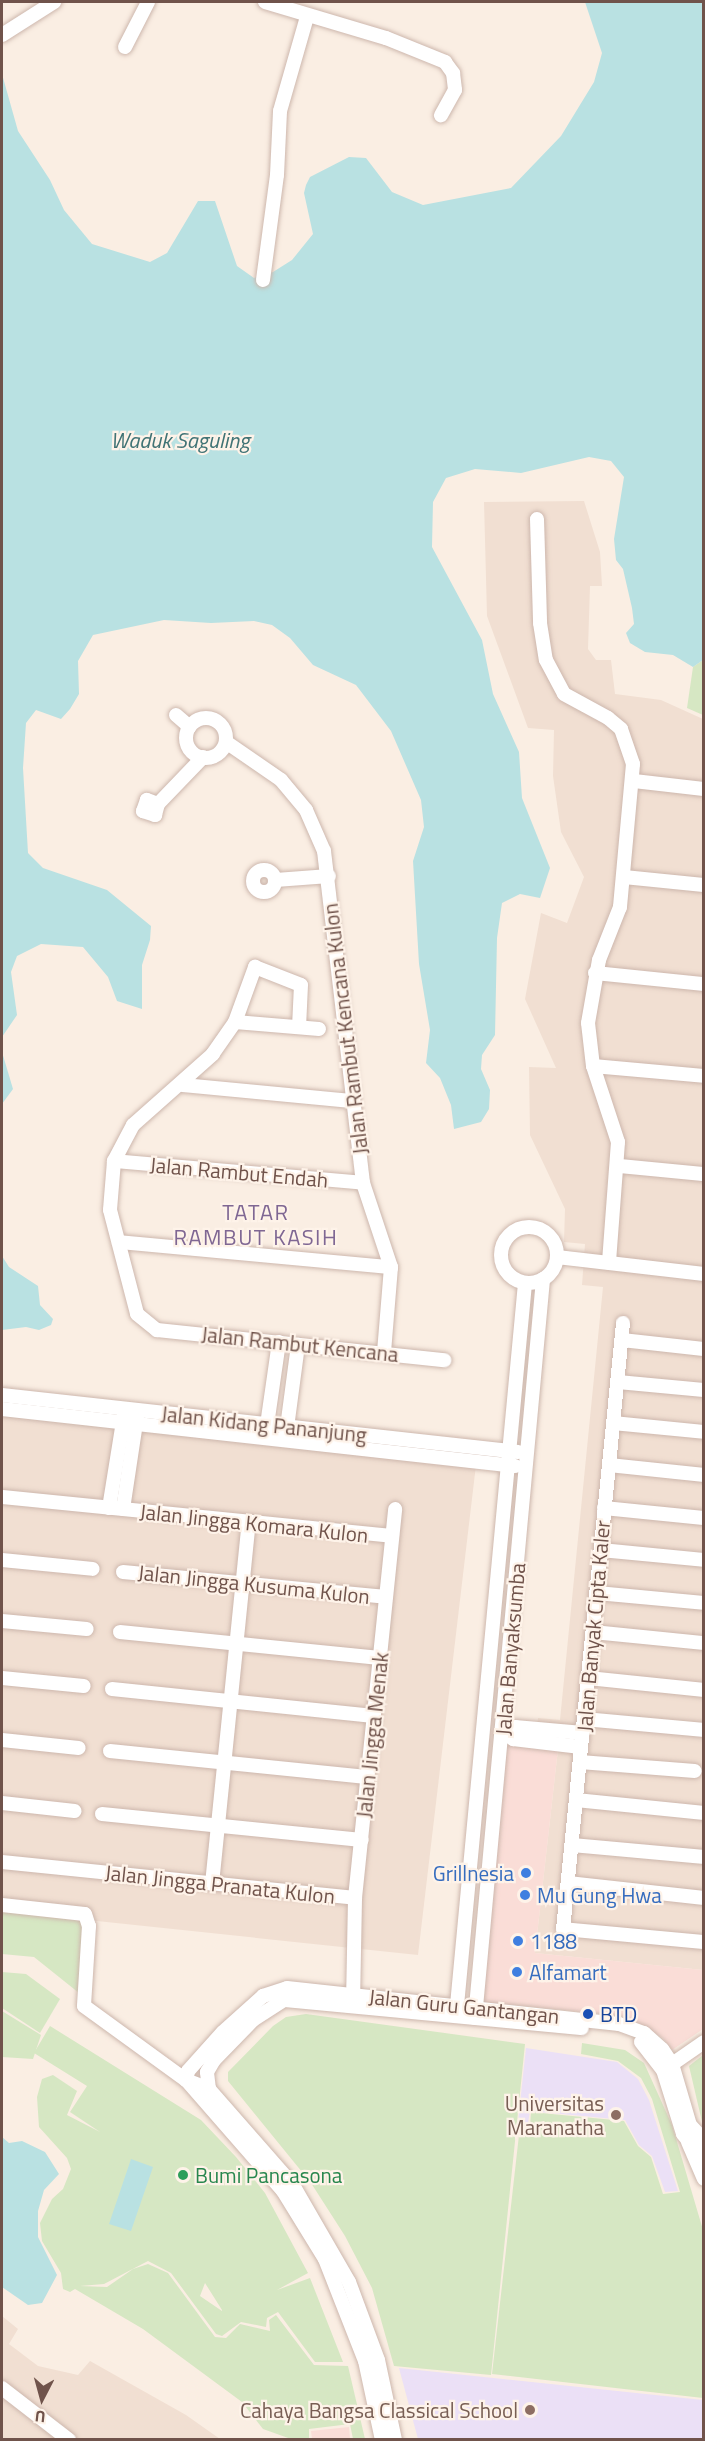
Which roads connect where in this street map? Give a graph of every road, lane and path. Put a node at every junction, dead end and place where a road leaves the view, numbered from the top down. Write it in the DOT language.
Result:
graph roads {
  1 [pos="54,2"];
  2 [pos="148,2"];
  3 [pos="265,2"];
  4 [pos="307,17"];
  5 [pos="2,35"];
  6 [pos="125,48"];
  7 [pos="441,115"];
  8 [pos="263,280"];
  9 [pos="537,519"];
  10 [pos="176,715"];
  11 [pos="190,727"];
  12 [pos="226,742"];
  13 [pos="202,757"];
  14 [pos="634,781"];
  15 [pos="704,789"];
  16 [pos="158,804"];
  17 [pos="329,876"];
  18 [pos="624,877"];
  19 [pos="276,880"];
  20 [pos="704,885"];
  21 [pos="595,973"];
  22 [pos="704,984"];
  23 [pos="235,1022"];
  24 [pos="298,1027"];
  25 [pos="319,1029"];
  26 [pos="593,1066"];
  27 [pos="704,1076"];
  28 [pos="182,1085"];
  29 [pos="352,1101"];
  30 [pos="114,1161"];
  31 [pos="619,1166"];
  32 [pos="704,1174"];
  33 [pos="363,1183"];
  34 [pos="119,1242"];
  35 [pos="557,1257"];
  36 [pos="609,1263"];
  37 [pos="391,1267"];
  38 [pos="704,1274"];
  39 [pos="543,1280"];
  40 [pos="525,1282"];
  41 [pos="623,1323"];
  42 [pos="622,1340"];
  43 [pos="279,1342"];
  44 [pos="298,1345"];
  45 [pos="704,1349"];
  46 [pos="384,1353"];
  47 [pos="444,1360"];
  48 [pos="618,1382"];
  49 [pos="704,1390"];
  50 [pos="2,1395"];
  51 [pos="2,1409"];
  52 [pos="130,1416"];
  53 [pos="613,1423"];
  54 [pos="266,1431"];
  55 [pos="704,1432"];
  56 [pos="286,1433"];
  57 [pos="509,1451"];
  58 [pos="527,1453"];
  59 [pos="609,1465"];
  60 [pos="508,1466"];
  61 [pos="526,1468"];
  62 [pos="704,1475"];
  63 [pos="2,1497"];
  64 [pos="604,1508"];
  65 [pos="117,1509"];
  66 [pos="394,1509"];
  67 [pos="704,1518"];
  68 [pos="249,1522"];
  69 [pos="392,1536"];
  70 [pos="601,1550"];
  71 [pos="2,1560"];
  72 [pos="704,1560"];
  73 [pos="93,1569"];
  74 [pos="123,1572"];
  75 [pos="242,1583"];
  76 [pos="597,1593"];
  77 [pos="386,1597"];
  78 [pos="704,1603"];
  79 [pos="2,1621"];
  80 [pos="87,1629"];
  81 [pos="120,1632"];
  82 [pos="593,1632"];
  83 [pos="704,1643"];
  84 [pos="236,1644"];
  85 [pos="380,1658"];
  86 [pos="2,1678"];
  87 [pos="588,1678"];
  88 [pos="84,1686"];
  89 [pos="112,1689"];
  90 [pos="704,1690"];
  91 [pos="230,1701"];
  92 [pos="374,1716"];
  93 [pos="584,1719"];
  94 [pos="704,1730"];
  95 [pos="503,1731"];
  96 [pos="2,1740"];
  97 [pos="582,1740"];
  98 [pos="79,1748"];
  99 [pos="110,1752"];
  100 [pos="580,1762"];
  101 [pos="224,1763"];
  102 [pos="694,1771"];
  103 [pos="367,1778"];
  104 [pos="576,1800"];
  105 [pos="2,1803"];
  106 [pos="75,1811"];
  107 [pos="704,1813"];
  108 [pos="102,1814"];
  109 [pos="218,1825"];
  110 [pos="362,1840"];
  111 [pos="572,1845"];
  112 [pos="704,1857"];
  113 [pos="2,1862"];
  114 [pos="568,1883"];
  115 [pos="212,1884"];
  116 [pos="355,1898"];
  117 [pos="704,1898"];
  118 [pos="2,1905"];
  119 [pos="704,1942"];
  120 [pos="354,1999"];
  121 [pos="457,2010"];
  122 [pos="476,2012"];
  123 [pos="704,2042"];
  124 [pos="668,2067"];
  125 [pos="187,2076"];
  126 [pos="209,2089"];
  127 [pos="704,2140"];
  128 [pos="687,2141"];
  129 [pos="704,2152"];
  130 [pos="704,2179"];
  131 [pos="2,2388"];
  132 [pos="61,2437"];
  133 [pos="382,2439"];
  134 [pos="395,2439"];
  1 -- 5 [label="street"];
  2 -- 6 [label="street"];
  3 -- 4 [label="street"];
  4 -- 7 [label="street"];
  4 -- 8 [label="street"];
  9 -- 14 [label="street"];
  10 -- 11 [label="street"];
  11 -- 12 [label="street"];
  11 -- 13 [label="street"];
  12 -- 13 [label="street"];
  12 -- 17 [label="street, Jalan Rambut Kencana Kulon"];
  13 -- 16 [label="street"];
  14 -- 15 [label="street"];
  14 -- 18 [label="street"];
  17 -- 19 [label="street"];
  17 -- 29 [label="street, Jalan Rambut Kencana Kulon"];
  18 -- 20 [label="street"];
  18 -- 21 [label="street"];
  21 -- 22 [label="street"];
  21 -- 26 [label="street"];
  23 -- 24 [label="street"];
  23 -- 24 [label="street"];
  23 -- 28 [label="street"];
  24 -- 25 [label="street"];
  26 -- 27 [label="street"];
  26 -- 31 [label="street"];
  28 -- 29 [label="street"];
  28 -- 30 [label="street"];
  29 -- 33 [label="street, Jalan Rambut Kencana Kulon"];
  30 -- 33 [label="street, Jalan Rambut Endah"];
  30 -- 34 [label="street"];
  31 -- 32 [label="street"];
  31 -- 36 [label="street"];
  33 -- 37 [label="street, Jalan Rambut Kencana Kulon"];
  34 -- 37 [label="street"];
  34 -- 43 [label="street, Jalan Rambut Kencana"];
  35 -- 36 [label="street"];
  35 -- 39 [label="street"];
  35 -- 40 [label="street"];
  36 -- 38 [label="street"];
  37 -- 46 [label="street, Jalan Rambut Kencana Kulon"];
  39 -- 40 [label="street"];
  39 -- 58 [label="street, Jalan Banyaksumba"];
  40 -- 57 [label="street, Jalan Banyaksumba"];
  41 -- 42 [label="street, Jalan Banyak Cipta Kaler"];
  42 -- 45 [label="street"];
  42 -- 48 [label="street, Jalan Banyak Cipta Kaler"];
  43 -- 44 [label="street, Jalan Rambut Kencana"];
  43 -- 54 [label="street"];
  44 -- 46 [label="street, Jalan Rambut Kencana"];
  44 -- 56 [label="street"];
  46 -- 47 [label="street, Jalan Rambut Kencana"];
  48 -- 49 [label="street"];
  48 -- 53 [label="street, Jalan Banyak Cipta Kaler"];
  50 -- 52 [label="street, Jalan Kidang Pananjung"];
  51 -- 52 [label="street, Jalan Kidang Pananjung"];
  52 -- 54 [label="street, Jalan Kidang Pananjung"];
  52 -- 65 [label="street"];
  53 -- 55 [label="street"];
  53 -- 59 [label="street, Jalan Banyak Cipta Kaler"];
  54 -- 56 [label="street, Jalan Kidang Pananjung"];
  56 -- 57 [label="street, Jalan Kidang Pananjung"];
  56 -- 60 [label="street, Jalan Kidang Pananjung"];
  57 -- 58 [label="street, Jalan Kidang Pananjung"];
  57 -- 60 [label="street, Jalan Banyaksumba"];
  58 -- 61 [label="street, Jalan Banyaksumba"];
  59 -- 62 [label="street"];
  59 -- 64 [label="street, Jalan Banyak Cipta Kaler"];
  60 -- 61 [label="street, Jalan Kidang Pananjung"];
  60 -- 121 [label="street, Jalan Banyaksumba"];
  61 -- 95 [label="street, Jalan Banyaksumba"];
  63 -- 65 [label="street, Jalan Jingga Komara Kulon"];
  64 -- 67 [label="street"];
  64 -- 70 [label="street, Jalan Banyak Cipta Kaler"];
  65 -- 68 [label="street, Jalan Jingga Komara Kulon"];
  66 -- 69 [label="street, Jalan Jingga Menak"];
  68 -- 69 [label="street, Jalan Jingga Komara Kulon"];
  68 -- 75 [label="street"];
  69 -- 77 [label="street, Jalan Jingga Menak"];
  70 -- 72 [label="street"];
  70 -- 76 [label="street, Jalan Banyak Cipta Kaler"];
  71 -- 73 [label="street"];
  74 -- 75 [label="street, Jalan Jingga Kusuma Kulon"];
  75 -- 77 [label="street, Jalan Jingga Kusuma Kulon"];
  75 -- 84 [label="street"];
  76 -- 78 [label="street"];
  76 -- 82 [label="street, Jalan Banyak Cipta Kaler"];
  77 -- 85 [label="street, Jalan Jingga Menak"];
  79 -- 80 [label="street"];
  81 -- 84 [label="street"];
  82 -- 83 [label="street"];
  82 -- 87 [label="street, Jalan Banyak Cipta Kaler"];
  84 -- 85 [label="street"];
  84 -- 91 [label="street"];
  85 -- 92 [label="street, Jalan Jingga Menak"];
  86 -- 88 [label="street"];
  87 -- 90 [label="street"];
  87 -- 93 [label="street, Jalan Banyak Cipta Kaler"];
  89 -- 91 [label="street"];
  91 -- 92 [label="street"];
  91 -- 101 [label="street"];
  92 -- 103 [label="street, Jalan Jingga Menak"];
  93 -- 94 [label="street"];
  93 -- 97 [label="street, Jalan Banyak Cipta Kaler"];
  95 -- 97 [label="street"];
  95 -- 122 [label="street, Jalan Banyaksumba"];
  96 -- 98 [label="street"];
  97 -- 100 [label="street, Jalan Banyak Cipta Kaler"];
  99 -- 101 [label="street"];
  100 -- 102 [label="street"];
  100 -- 104 [label="street, Jalan Banyak Cipta Kaler"];
  101 -- 103 [label="street"];
  101 -- 109 [label="street"];
  103 -- 110 [label="street, Jalan Jingga Menak"];
  104 -- 107 [label="street"];
  104 -- 111 [label="street, Jalan Banyak Cipta Kaler"];
  105 -- 106 [label="street"];
  108 -- 109 [label="street"];
  109 -- 110 [label="street"];
  109 -- 115 [label="street"];
  110 -- 116 [label="street, Jalan Jingga Menak"];
  111 -- 112 [label="street"];
  111 -- 114 [label="street, Jalan Banyak Cipta Kaler"];
  113 -- 115 [label="street, Jalan Jingga Pranata Kulon"];
  114 -- 117 [label="street"];
  114 -- 119 [label="street, Jalan Banyak Cipta Kaler"];
  115 -- 116 [label="street, Jalan Jingga Pranata Kulon"];
  116 -- 120 [label="street, Jalan Jingga Menak"];
  118 -- 125 [label="street"];
  120 -- 121 [label="street, Jalan Guru Gantangan"];
  120 -- 125 [label="street, Jalan Guru Gantangan"];
  120 -- 126 [label="street, Jalan Guru Gantangan"];
  121 -- 122 [label="street, Jalan Guru Gantangan"];
  122 -- 124 [label="street, Jalan Guru Gantangan"];
  123 -- 124 [label="street"];
  124 -- 127 [label="street, Jalan Guru Gantangan"];
  124 -- 128 [label="street, Jalan Guru Gantangan"];
  125 -- 126 [label="street"];
  125 -- 133 [label="street"];
  126 -- 134 [label="street"];
  128 -- 129 [label="street"];
  128 -- 130 [label="street, Jalan Guru Gantangan"];
  131 -- 132 [label="street"];
}
